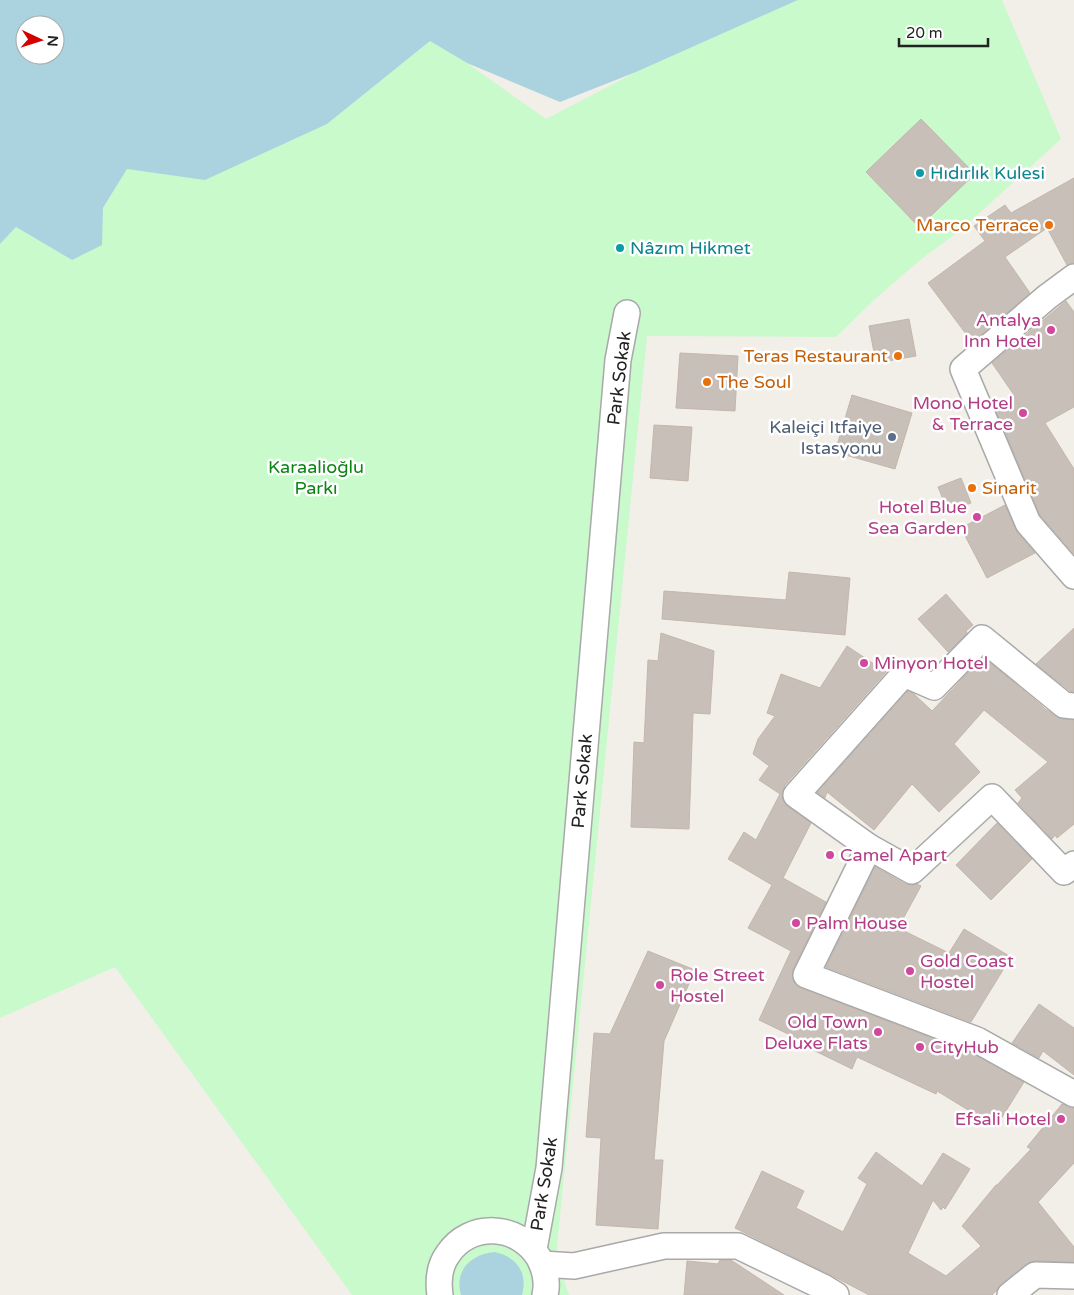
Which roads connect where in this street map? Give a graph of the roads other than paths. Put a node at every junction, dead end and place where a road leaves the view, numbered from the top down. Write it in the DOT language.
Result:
graph roads {
  1 [pos="1070,286"];
  2 [pos="628,313"];
  3 [pos="1074,576"];
  4 [pos="1074,706"];
  5 [pos="869,847"];
  6 [pos="1074,864"];
  7 [pos="1074,1094"];
  8 [pos="540,1261"];
  9 [pos="1074,1276"];
  10 [pos="440,1295"];
  11 [pos="545,1295"];
  12 [pos="562,1295"];
  13 [pos="836,1295"];
  14 [pos="1010,1295"];
  1 -- 3 [label="street"];
  2 -- 8 [label="street, Park Sokak"];
  4 -- 5 [label="street"];
  5 -- 6 [label="street"];
  5 -- 7 [label="street"];
  8 -- 10 [label="street"];
  8 -- 11 [label="street, Park Sokak"];
  8 -- 12 [label="street"];
  8 -- 13 [label="street"];
  9 -- 14 [label="street"];
}
